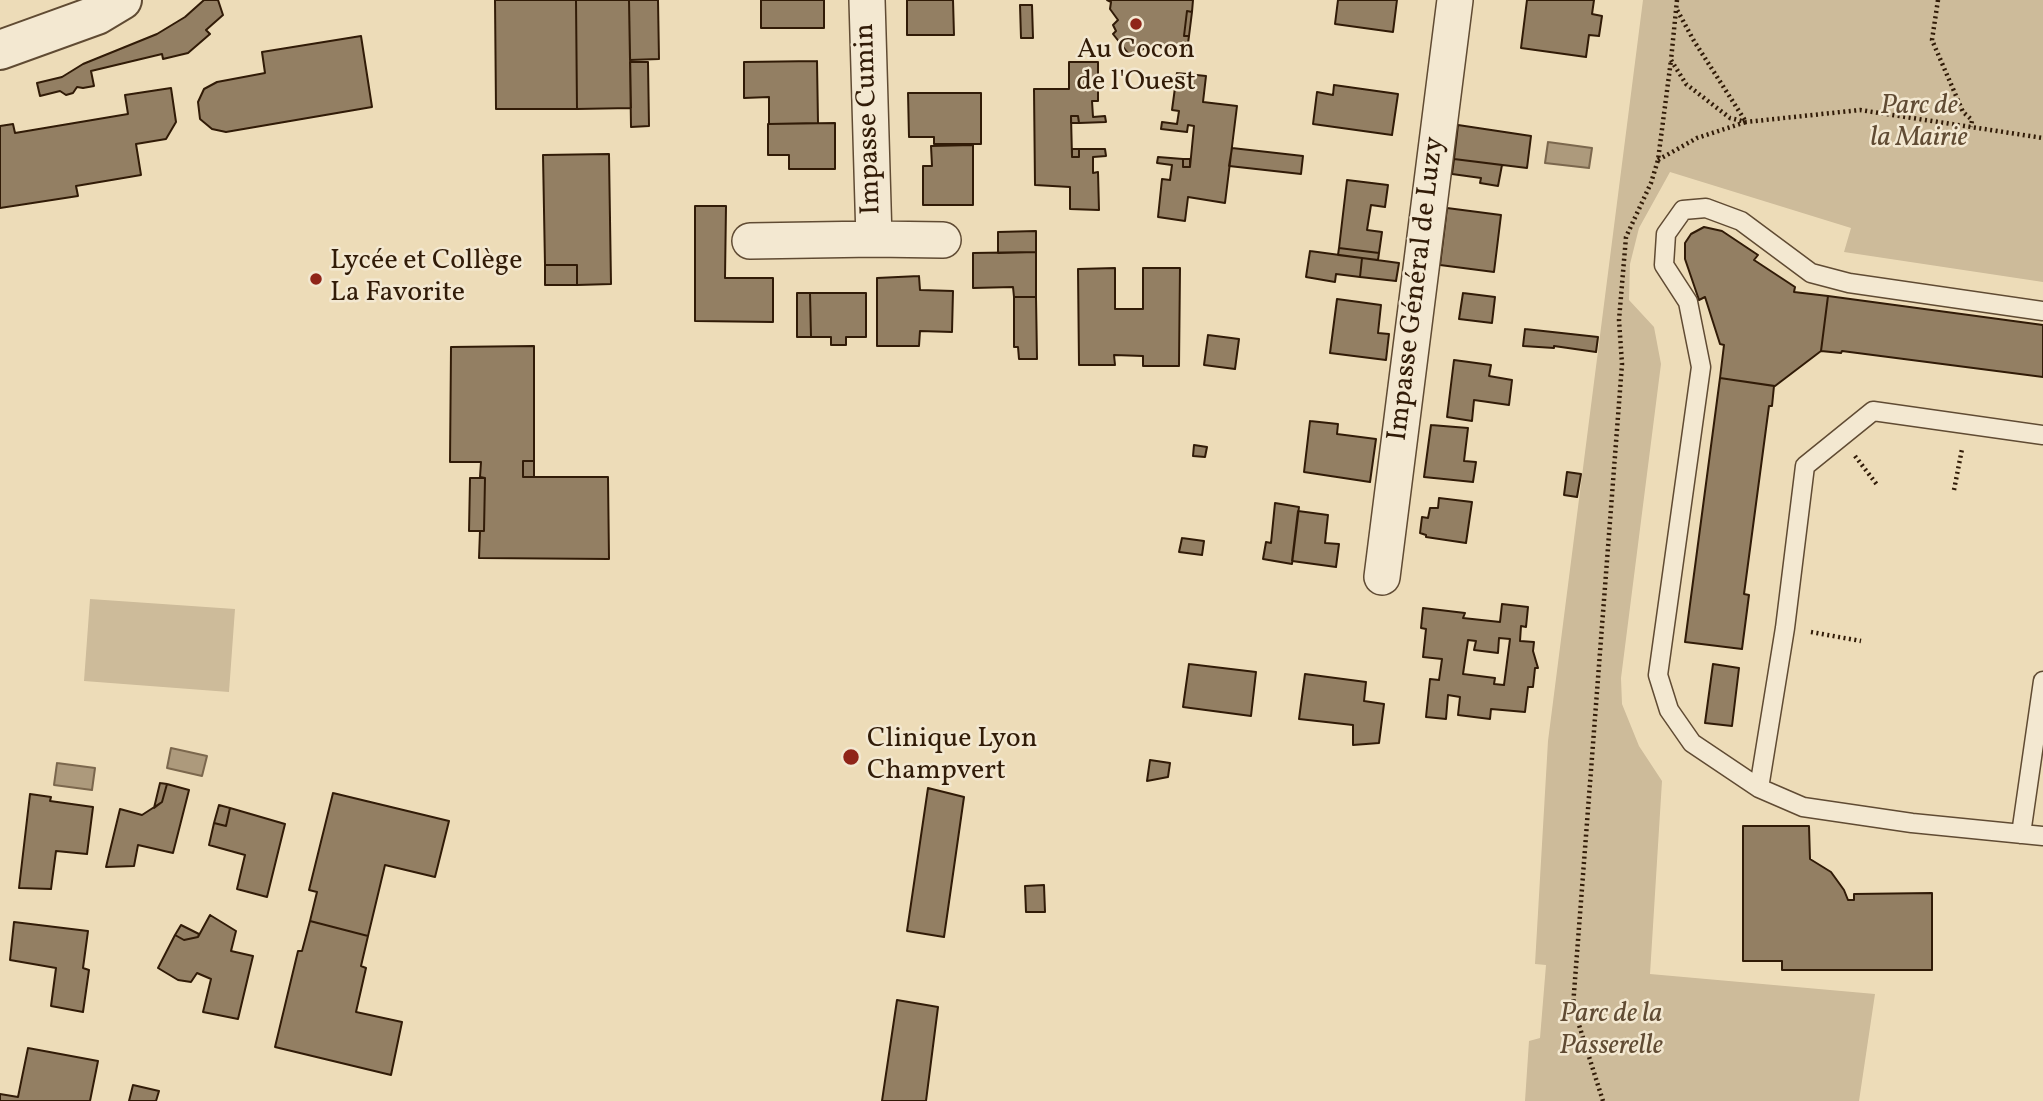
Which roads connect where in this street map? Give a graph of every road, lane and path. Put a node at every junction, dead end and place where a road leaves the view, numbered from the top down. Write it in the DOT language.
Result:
graph roads {
  1 [pos="122,0"];
  2 [pos="867,0"];
  3 [pos="1455,0"];
  4 [pos="1677,0"];
  5 [pos="1938,0"];
  6 [pos="1676,8"];
  7 [pos="0,50"];
  8 [pos="1671,60"];
  9 [pos="1746,122"];
  10 [pos="1971,127"];
  11 [pos="2043,138"];
  12 [pos="1658,160"];
  13 [pos="874,239"];
  14 [pos="943,240"];
  15 [pos="750,241"];
  16 [pos="2043,312"];
  17 [pos="1967,423"];
  18 [pos="2043,435"];
  19 [pos="1853,452"];
  20 [pos="1878,486"];
  21 [pos="1954,490"];
  22 [pos="1382,577"];
  23 [pos="1785,628"];
  24 [pos="1861,641"];
  25 [pos="2043,681"];
  26 [pos="1759,789"];
  27 [pos="2021,834"];
  28 [pos="2043,836"];
  29 [pos="1603,1101"];
  1 -- 7 [label="street"];
  2 -- 13 [label="street, Impasse Cumin"];
  3 -- 22 [label="street, Impasse Général de Luzy"];
  4 -- 6 [label="path"];
  5 -- 10 [label="path"];
  6 -- 8 [label="path"];
  6 -- 9 [label="path"];
  8 -- 9 [label="path"];
  8 -- 12 [label="path"];
  9 -- 10 [label="path"];
  9 -- 12 [label="path"];
  10 -- 11 [label="path"];
  12 -- 29 [label="path"];
  13 -- 14 [label="street, Impasse Cumin"];
  13 -- 15 [label="street, Impasse Cumin"];
  16 -- 26 [label="lane"];
  17 -- 18 [label="lane"];
  17 -- 21 [label="path"];
  17 -- 23 [label="lane"];
  19 -- 20 [label="path"];
  23 -- 24 [label="path"];
  23 -- 26 [label="lane"];
  25 -- 27 [label="lane"];
  26 -- 27 [label="lane"];
  27 -- 28 [label="lane"];
}
